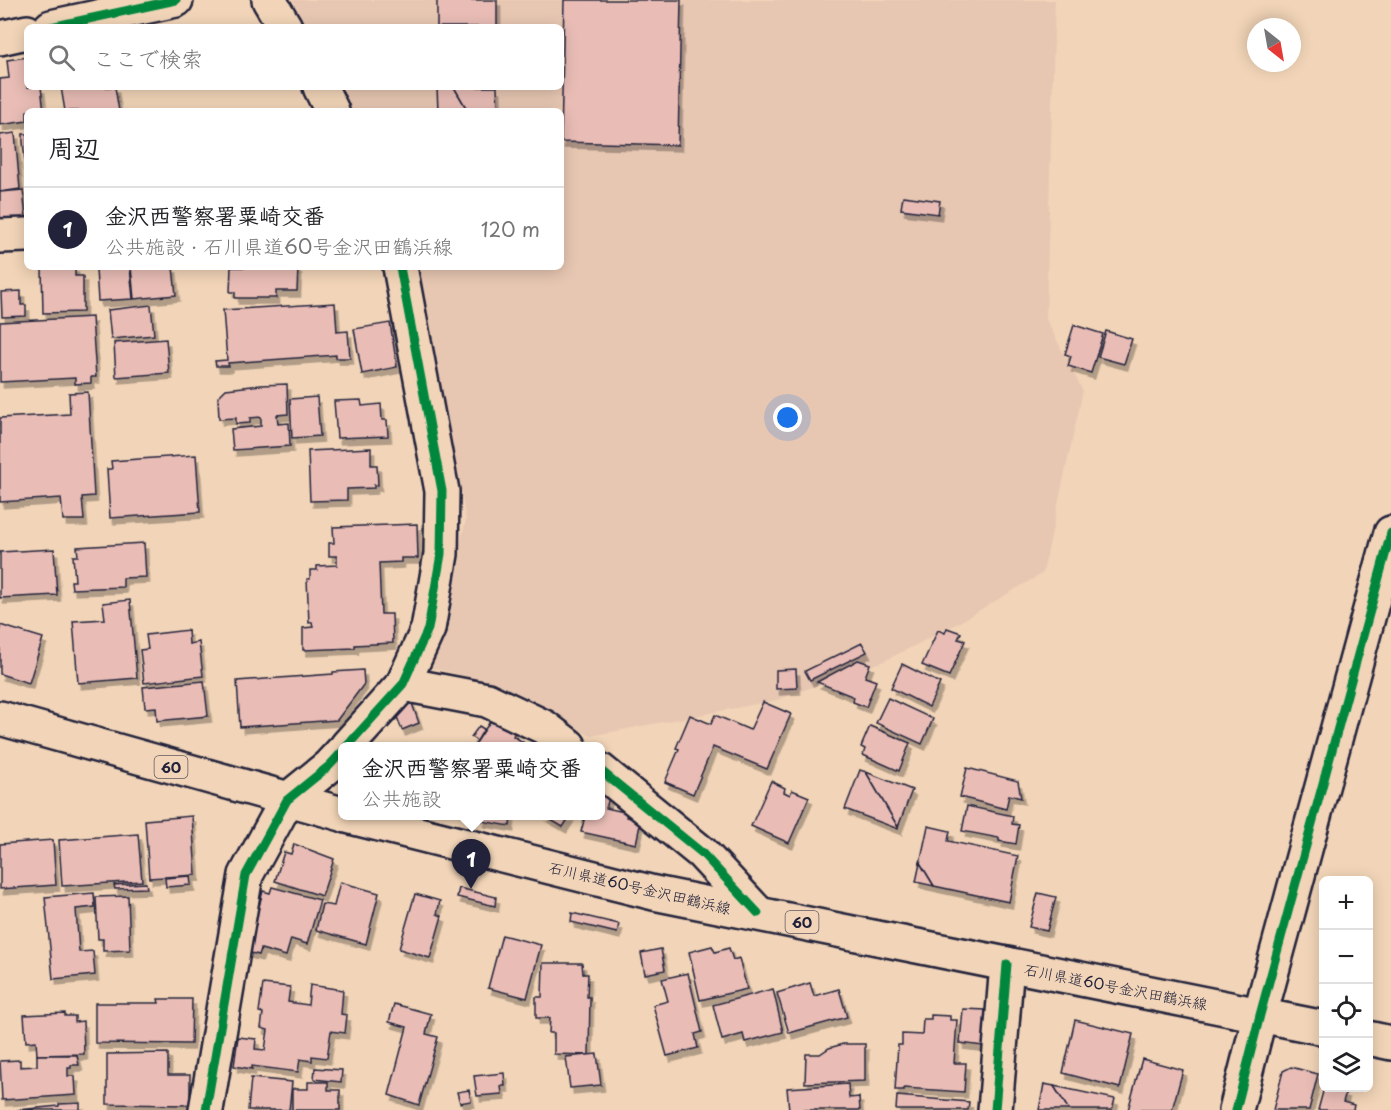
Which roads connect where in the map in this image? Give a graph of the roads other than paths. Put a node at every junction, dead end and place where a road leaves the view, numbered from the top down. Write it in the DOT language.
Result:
graph roads {
  1 [pos="177,0"];
  2 [pos="269,0"];
  3 [pos="65,24"];
  4 [pos="283,24"];
  5 [pos="24,33"];
  6 [pos="0,38"];
  7 [pos="322,90"];
  8 [pos="330,108"];
  9 [pos="0,236"];
  10 [pos="24,236"];
  11 [pos="401,270"];
  12 [pos="1391,533"];
  13 [pos="404,684"];
  14 [pos="0,718"];
  15 [pos="352,742"];
  16 [pos="563,742"];
  17 [pos="338,756"];
  18 [pos="605,774"];
  19 [pos="287,800"];
  20 [pos="338,813"];
  21 [pos="363,820"];
  22 [pos="758,913"];
  23 [pos="1007,964"];
  24 [pos="1260,1015"];
  25 [pos="1319,1027"];
  26 [pos="1373,1039"];
  27 [pos="1391,1043"];
  28 [pos="207,1110"];
  29 [pos="995,1110"];
  30 [pos="1236,1110"];
  1 -- 3 [label="street"];
  2 -- 4 [label="street"];
  5 -- 6 [label="street"];
  7 -- 8 [label="street"];
  9 -- 10 [label="street"];
  11 -- 13 [label="street"];
  12 -- 24 [label="street"];
  13 -- 15 [label="street"];
  13 -- 16 [label="street"];
  14 -- 19 [label="street, 60"];
  17 -- 19 [label="street"];
  18 -- 22 [label="street"];
  19 -- 20 [label="street, 60"];
  19 -- 28 [label="street"];
  21 -- 22 [label="street, 石川県道60号金沢田鶴浜線 / 60"];
  22 -- 23 [label="street, 石川県道60号金沢田鶴浜線 / 60"];
  23 -- 24 [label="street, 石川県道60号金沢田鶴浜線 / 60"];
  23 -- 29 [label="street"];
  24 -- 25 [label="street, 石川県道60号金沢田鶴浜線 / 60"];
  24 -- 30 [label="street"];
  26 -- 27 [label="street"];
}
